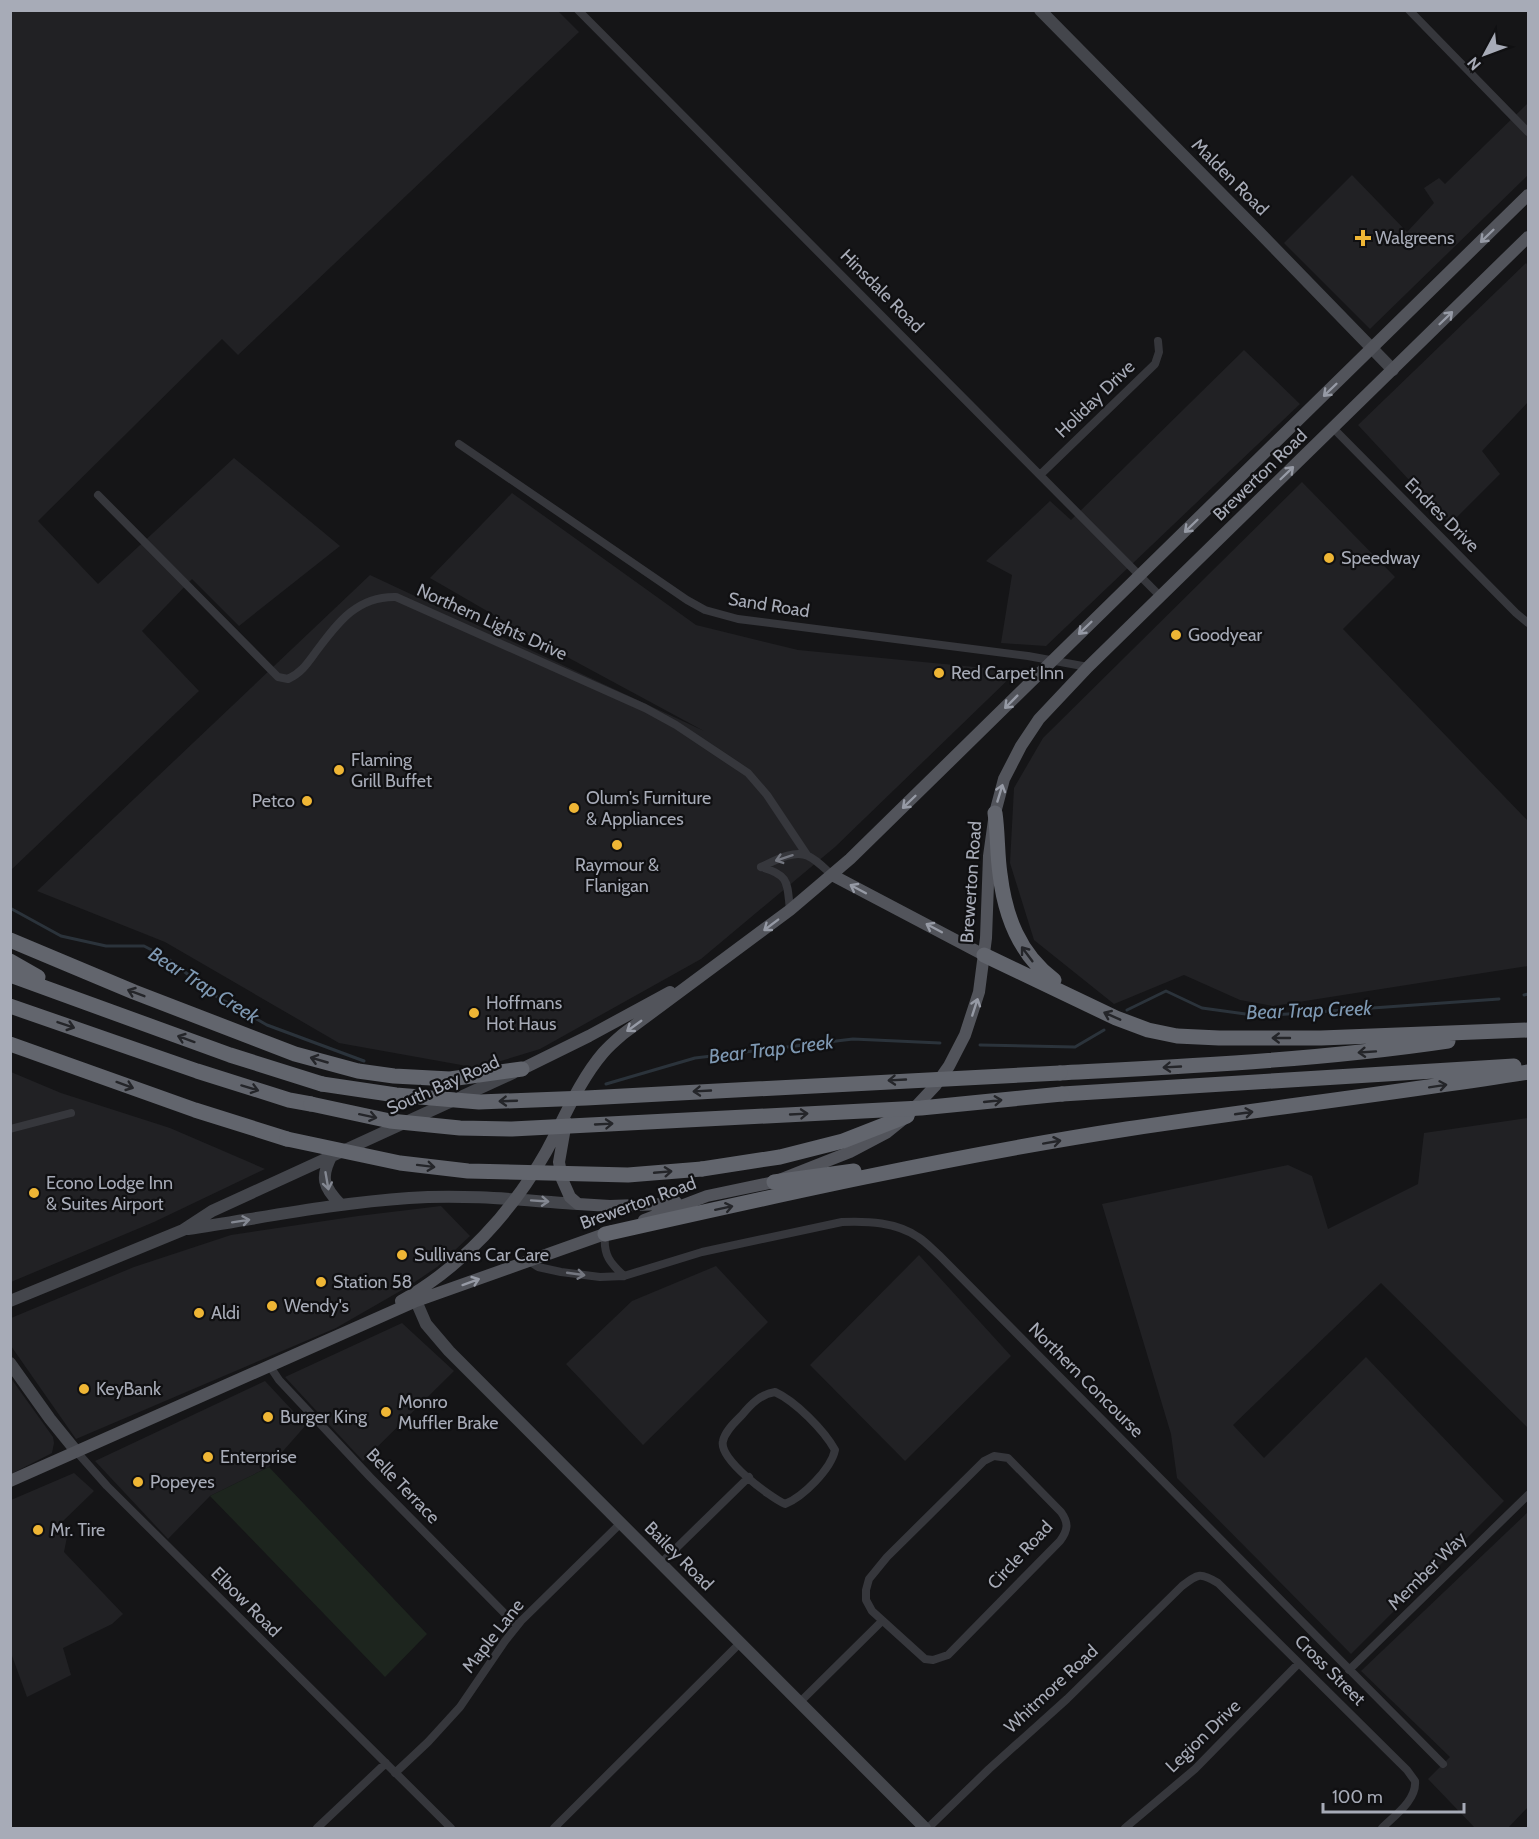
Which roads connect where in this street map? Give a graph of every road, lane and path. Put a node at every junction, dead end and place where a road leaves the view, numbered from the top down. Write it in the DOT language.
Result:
graph roads {
  1 [pos="578,10"];
  2 [pos="1040,10"];
  3 [pos="1408,10"];
  4 [pos="1528,132"];
  5 [pos="1528,195"];
  6 [pos="1528,237"];
  7 [pos="1158,341"];
  8 [pos="1372,349"];
  9 [pos="1393,370"];
  10 [pos="1334,428"];
  11 [pos="459,444"];
  12 [pos="1041,474"];
  13 [pos="98,495"];
  14 [pos="1140,575"];
  15 [pos="1160,596"];
  16 [pos="1528,623"];
  17 [pos="1052,660"];
  18 [pos="1088,668"];
  19 [pos="995,813"];
  20 [pos="807,855"];
  21 [pos="832,874"];
  22 [pos="790,910"];
  23 [pos="10,940"];
  24 [pos="984,955"];
  25 [pos="10,961"];
  26 [pos="715,967"];
  27 [pos="10,975"];
  28 [pos="83,1002"];
  29 [pos="1088,1005"];
  30 [pos="10,1006"];
  31 [pos="1528,1030"];
  32 [pos="10,1044"];
  33 [pos="1528,1065"];
  34 [pos="522,1069"];
  35 [pos="1528,1072"];
  36 [pos="568,1112"];
  37 [pos="71,1113"];
  38 [pos="907,1116"];
  39 [pos="10,1129"];
  40 [pos="332,1155"];
  41 [pos="953,1159"];
  42 [pos="774,1182"];
  43 [pos="707,1196"];
  44 [pos="515,1199"];
  45 [pos="578,1204"];
  46 [pos="341,1205"];
  47 [pos="183,1230"];
  48 [pos="605,1234"];
  49 [pos="529,1261"];
  50 [pos="624,1276"];
  51 [pos="426,1287"];
  52 [pos="10,1301"];
  53 [pos="416,1301"];
  54 [pos="342,1333"];
  55 [pos="10,1363"];
  56 [pos="268,1365"];
  57 [pos="76,1451"];
  58 [pos="749,1477"];
  59 [pos="10,1480"];
  60 [pos="1528,1495"];
  61 [pos="621,1523"];
  62 [pos="661,1563"];
  63 [pos="1198,1575"];
  64 [pos="882,1621"];
  65 [pos="517,1626"];
  66 [pos="740,1643"];
  67 [pos="1299,1664"];
  68 [pos="1349,1670"];
  69 [pos="799,1703"];
  70 [pos="386,1763"];
  71 [pos="1443,1764"];
  72 [pos="395,1773"];
  73 [pos="317,1828"];
  74 [pos="452,1828"];
  75 [pos="554,1828"];
  76 [pos="927,1828"];
  77 [pos="1125,1828"];
  78 [pos="1382,1828"];
  1 -- 12 [label="street, Hinsdale Road"];
  2 -- 8 [label="street, Malden Road"];
  3 -- 4 [label="street"];
  5 -- 8 [label="main road, Brewerton Road, one-way"];
  9 -- 6 [label="main road, Brewerton Road, one-way"];
  7 -- 12 [label="street, Holiday Drive"];
  8 -- 9 [label="street, Malden Road"];
  8 -- 14 [label="main road, Brewerton Road, one-way"];
  9 -- 10 [label="main road, Brewerton Road"];
  15 -- 10 [label="main road, Brewerton Road, one-way"];
  10 -- 16 [label="street, Endres Drive"];
  11 -- 17 [label="street, Sand Road"];
  12 -- 14 [label="street, Hinsdale Road"];
  13 -- 20 [label="street, Northern Lights Drive"];
  14 -- 15 [label="street, Hinsdale Road"];
  14 -- 17 [label="main road, Brewerton Road, one-way"];
  15 -- 18 [label="main road, Brewerton Road"];
  17 -- 18 [label="street, Sand Road"];
  17 -- 21 [label="main road, Brewerton Road, one-way"];
  19 -- 18 [label="main road, Brewerton Road, one-way"];
  19 -- 24 [label="main road, Brewerton Road"];
  29 -- 19 [label="highway, one-way"];
  20 -- 21 [label="street"];
  20 -- 22 [label="street, one-way"];
  21 -- 22 [label="main road, Brewerton Road"];
  24 -- 21 [label="main road, one-way"];
  22 -- 26 [label="main road, Brewerton Road, one-way"];
  34 -- 23 [label="highway, one-way"];
  24 -- 29 [label="highway"];
  38 -- 24 [label="main road, Brewerton Road, one-way"];
  25 -- 28 [label="highway"];
  26 -- 34 [label="main road, South Bay Road"];
  26 -- 36 [label="main road, Brewerton Road, one-way"];
  27 -- 28 [label="highway"];
  31 -- 28 [label="highway, one-way, bridge"];
  31 -- 29 [label="highway, one-way"];
  30 -- 33 [label="highway, one-way, bridge"];
  32 -- 38 [label="highway, one-way, bridge"];
  34 -- 40 [label="street, South Bay Road"];
  41 -- 35 [label="highway, one-way"];
  36 -- 44 [label="main road, Brewerton Road"];
  36 -- 45 [label="main road"];
  37 -- 39 [label="street"];
  38 -- 42 [label="main road, Brewerton Road"];
  40 -- 46 [label="street, one-way"];
  40 -- 47 [label="street, South Bay Road"];
  41 -- 42 [label="highway"];
  48 -- 41 [label="highway, one-way"];
  42 -- 43 [label="main road, Brewerton Road"];
  43 -- 45 [label="main road, South Bay Road"];
  43 -- 48 [label="main road, Brewerton Road"];
  44 -- 45 [label="street, South Bay Road, one-way"];
  44 -- 46 [label="street, South Bay Road"];
  44 -- 51 [label="main road, Brewerton Road"];
  47 -- 46 [label="street, South Bay Road, one-way"];
  47 -- 52 [label="street, South Bay Road"];
  48 -- 49 [label="main road, Brewerton Road"];
  48 -- 50 [label="street"];
  49 -- 50 [label="street, Northern Concourse, one-way"];
  53 -- 49 [label="main road, Brewerton Road, one-way"];
  50 -- 68 [label="street, Northern Concourse"];
  51 -- 53 [label="main road"];
  51 -- 54 [label="main road, Brewerton Road"];
  53 -- 54 [label="main road, Brewerton Road"];
  53 -- 61 [label="street, Bailey Road"];
  54 -- 56 [label="main road, Brewerton Road"];
  55 -- 57 [label="street"];
  56 -- 57 [label="main road, Brewerton Road"];
  56 -- 65 [label="street, Belle Terrace"];
  57 -- 59 [label="main road, Brewerton Road"];
  57 -- 70 [label="street, Elbow Road"];
  58 -- 58 [label="street"];
  58 -- 62 [label="street"];
  60 -- 68 [label="street, Member Way"];
  61 -- 62 [label="street, Bailey Road"];
  61 -- 65 [label="street, Maple Lane"];
  62 -- 66 [label="street, Bailey Road"];
  63 -- 67 [label="street, Cross Street"];
  63 -- 76 [label="street, Whitmore Road"];
  64 -- 64 [label="street, Circle Road"];
  64 -- 69 [label="street"];
  65 -- 72 [label="street, Maple Lane"];
  66 -- 69 [label="street, Bailey Road"];
  66 -- 75 [label="street"];
  67 -- 77 [label="street, Legion Drive"];
  67 -- 78 [label="street, Cross Street"];
  68 -- 71 [label="street, Northern Concourse"];
  69 -- 76 [label="street, Bailey Road"];
  70 -- 72 [label="street, Elbow Road"];
  70 -- 73 [label="street"];
  72 -- 74 [label="street, Elbow Road"];
}
